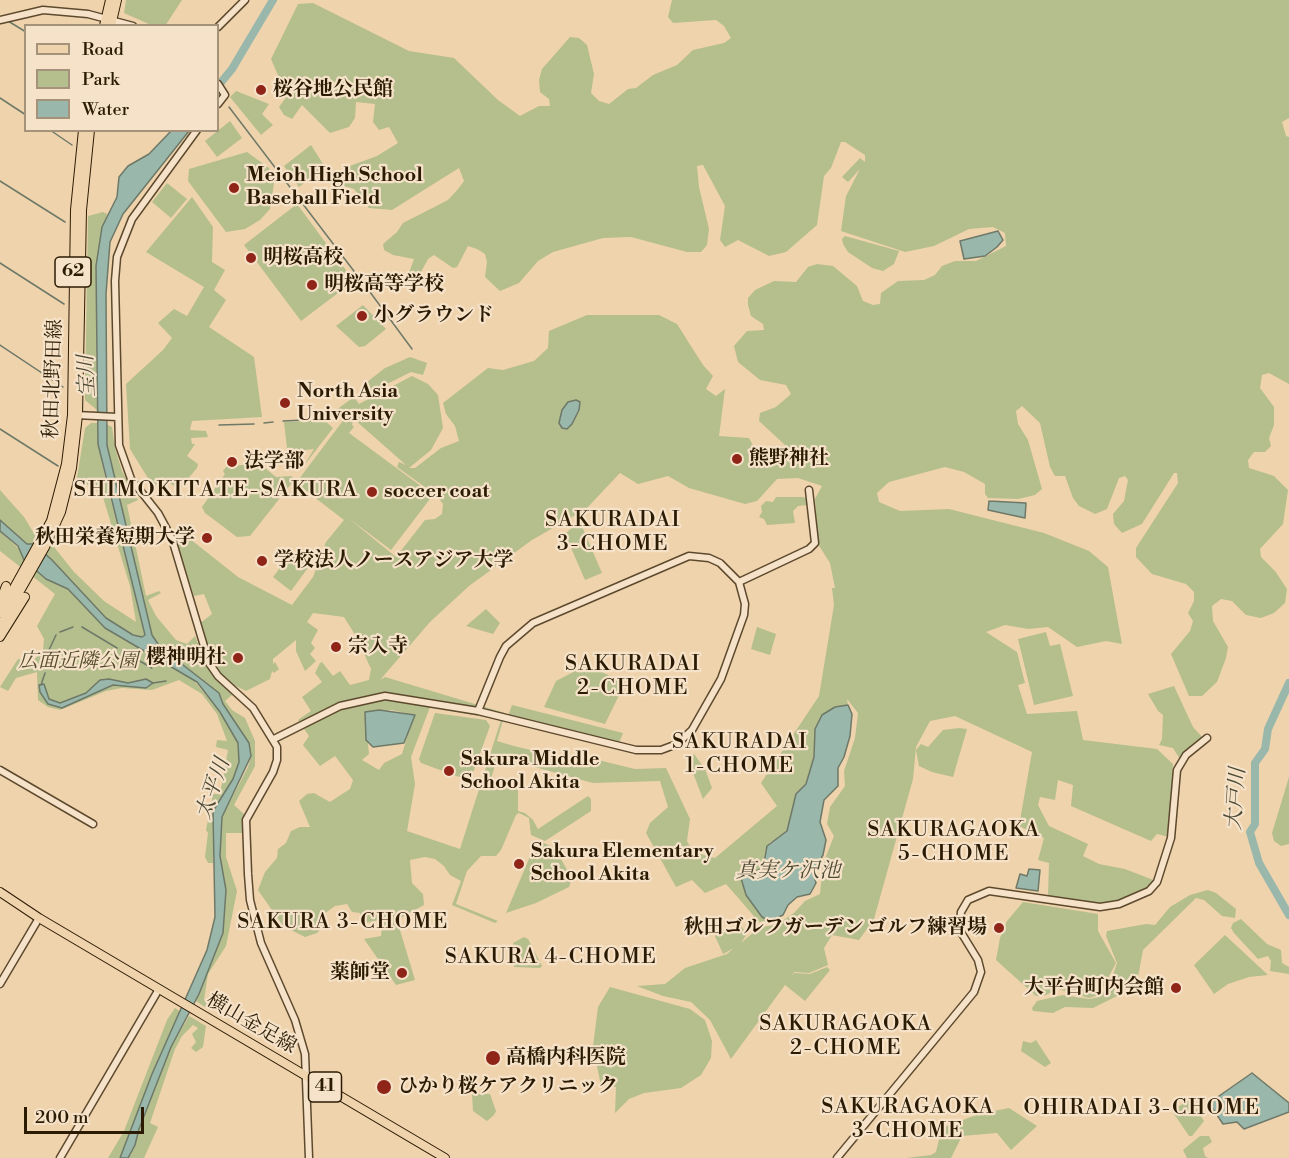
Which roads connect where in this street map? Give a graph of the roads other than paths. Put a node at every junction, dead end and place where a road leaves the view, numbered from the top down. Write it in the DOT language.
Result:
graph roads {
  1 [pos="110,0"];
  2 [pos="117,0"];
  3 [pos="245,0"];
  4 [pos="0,20"];
  5 [pos="109,22"];
  6 [pos="219,26"];
  7 [pos="220,86"];
  8 [pos="219,103"];
  9 [pos="83,132"];
  10 [pos="90,132"];
  11 [pos="195,132"];
  12 [pos="75,415"];
  13 [pos="117,417"];
  14 [pos="809,490"];
  15 [pos="29,569"];
  16 [pos="739,582"];
  17 [pos="6,586"];
  18 [pos="25,597"];
  19 [pos="0,602"];
  20 [pos="0,613"];
  21 [pos="0,626"];
  22 [pos="0,637"];
  23 [pos="478,711"];
  24 [pos="1207,738"];
  25 [pos="274,739"];
  26 [pos="0,770"];
  27 [pos="93,825"];
  28 [pos="0,892"];
  29 [pos="0,898"];
  30 [pos="39,918"];
  31 [pos="0,984"];
  32 [pos="159,989"];
  33 [pos="307,1076"];
  34 [pos="60,1158"];
  35 [pos="309,1158"];
  36 [pos="446,1158"];
  37 [pos="837,1158"];
  1 -- 5 [label="main road"];
  2 -- 5 [label="main road"];
  3 -- 6 [label="street"];
  4 -- 5 [label="street"];
  7 -- 8 [label="street"];
  9 -- 12 [label="main road, 秋田北野田線 / 62"];
  10 -- 12 [label="main road, 秋田北野田線 / 62"];
  11 -- 13 [label="street"];
  12 -- 13 [label="street"];
  12 -- 15 [label="main road, 秋田北野田線 / 62"];
  13 -- 25 [label="street"];
  14 -- 16 [label="street"];
  15 -- 20 [label="main road, 秋田北野田線 / 62"];
  15 -- 21 [label="main road, 秋田北野田線 / 62"];
  16 -- 23 [label="street"];
  16 -- 23 [label="street"];
  17 -- 19 [label="main road"];
  18 -- 22 [label="main road"];
  23 -- 25 [label="street"];
  24 -- 37 [label="street"];
  25 -- 33 [label="street"];
  26 -- 27 [label="street"];
  28 -- 30 [label="main road, 横山金足線 / 41"];
  29 -- 30 [label="main road, 横山金足線 / 41"];
  30 -- 31 [label="street"];
  30 -- 32 [label="main road, 横山金足線 / 41"];
  32 -- 33 [label="main road, 横山金足線 / 41"];
  32 -- 34 [label="street"];
  33 -- 35 [label="street"];
  33 -- 36 [label="main road, 横山金足線 / 41"];
}
